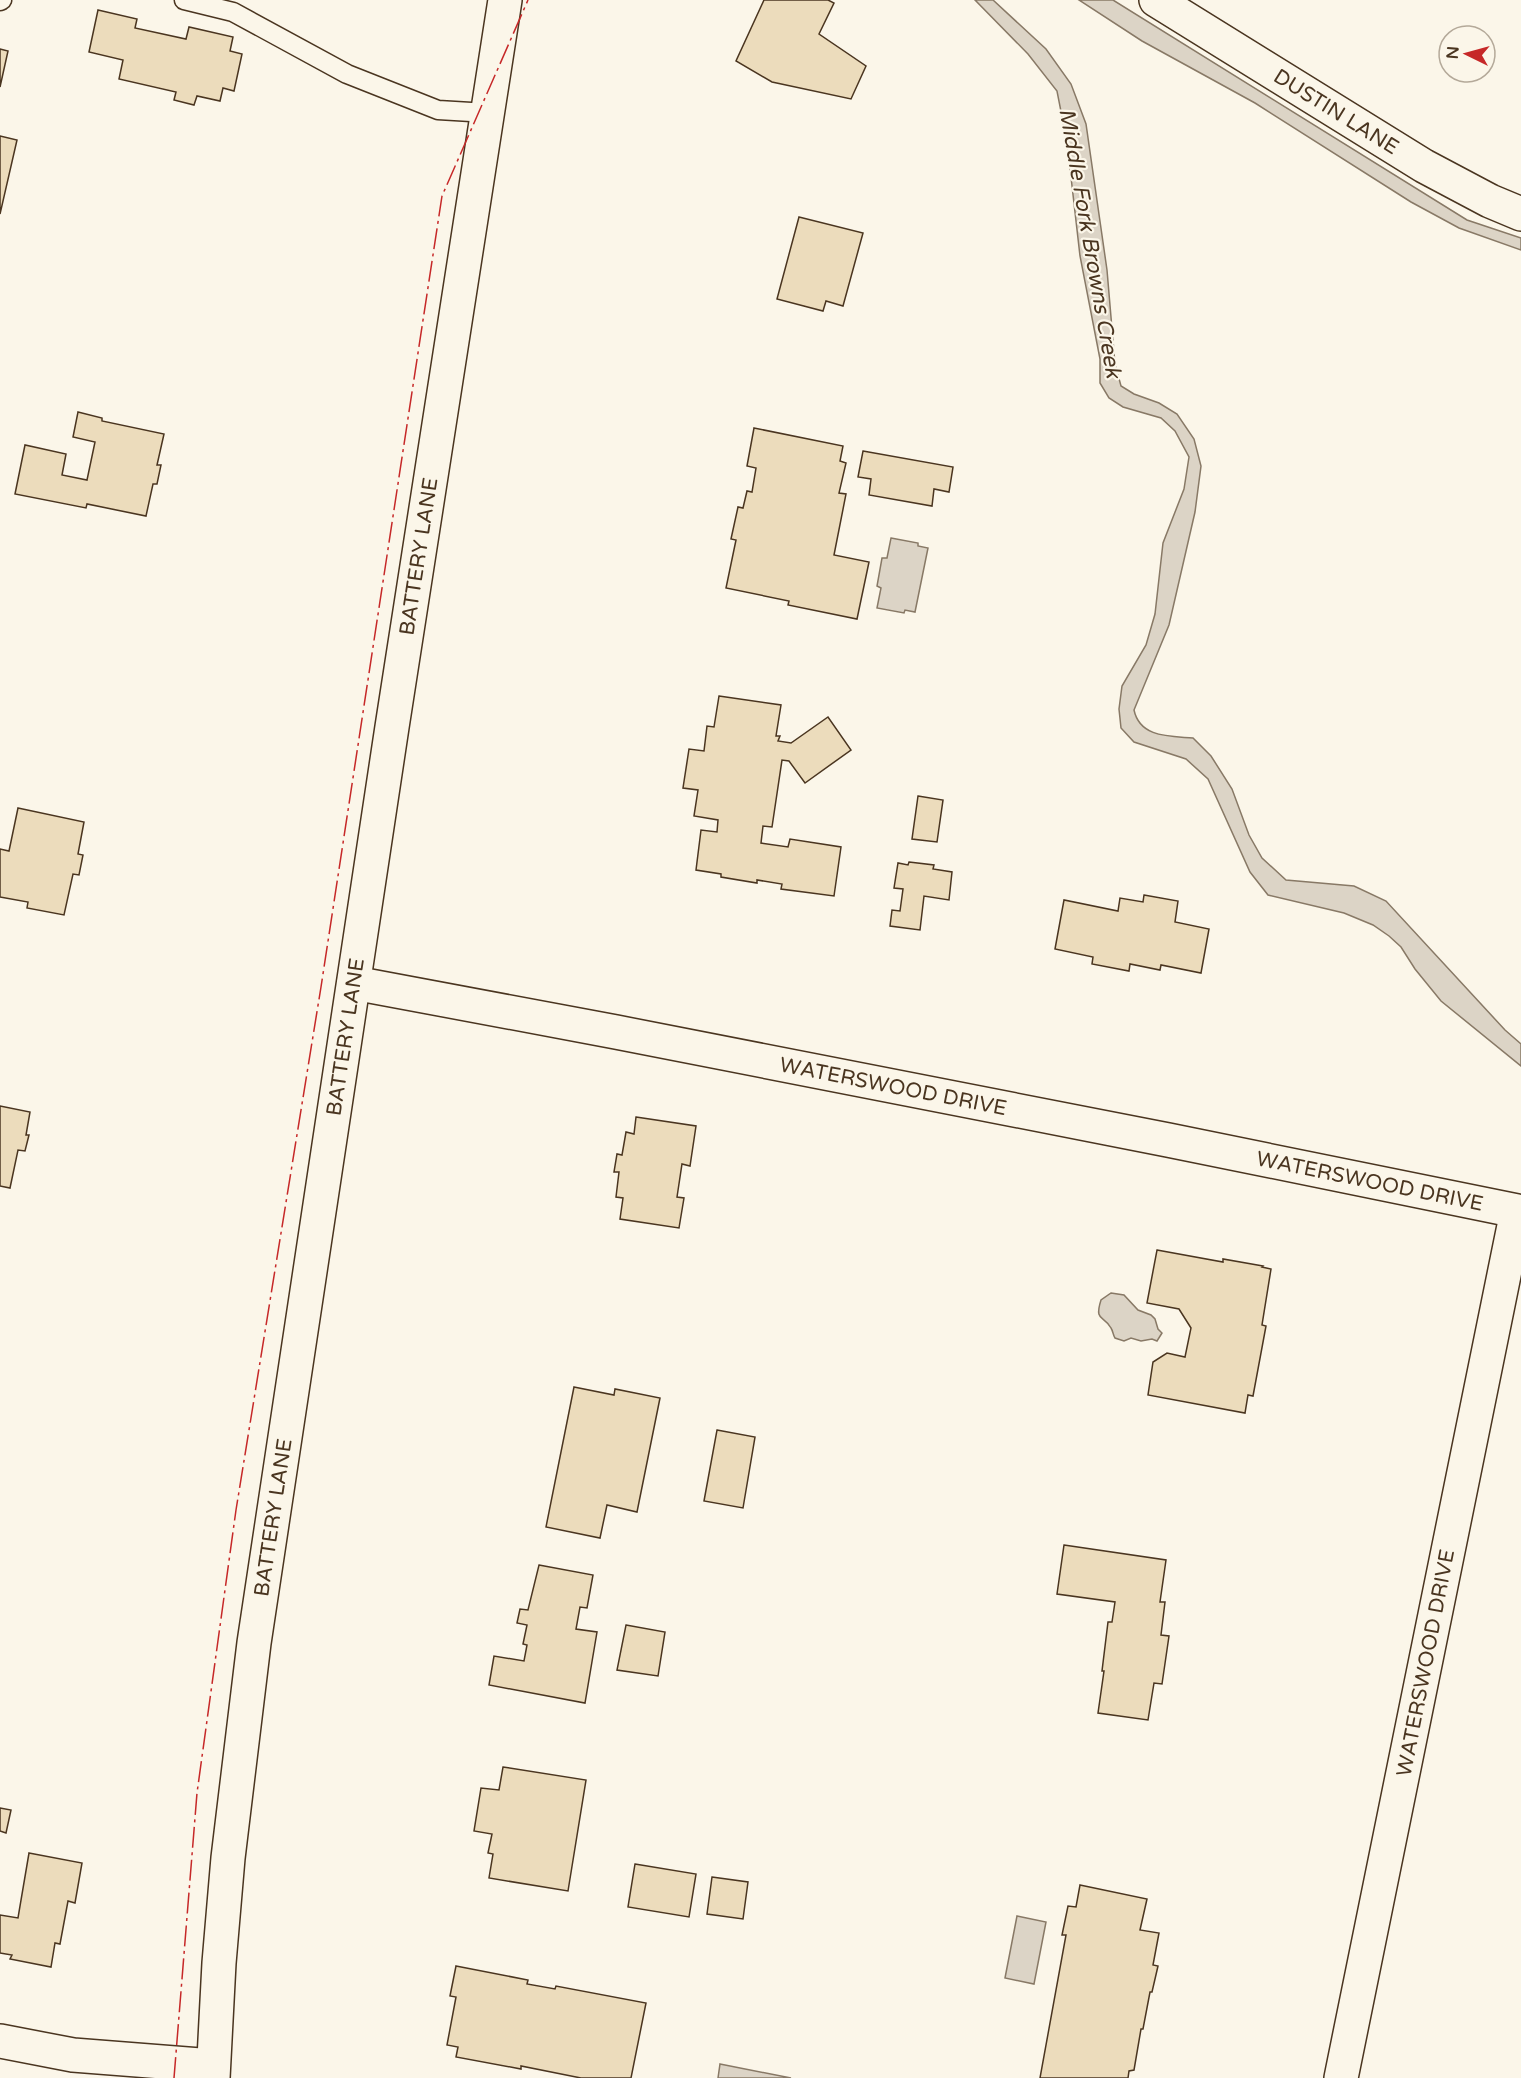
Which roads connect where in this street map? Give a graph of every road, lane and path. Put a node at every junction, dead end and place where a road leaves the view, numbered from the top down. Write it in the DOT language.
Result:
graph roads {
  1 [pos="184,0"];
  2 [pos="506,0"];
  3 [pos="1156,0"];
  4 [pos="488,113"];
  5 [pos="1521,214"];
  6 [pos="354,983"];
  7 [pos="0,2041"];
  8 [pos="213,2072"];
  9 [pos="1341,2078"];
  1 -- 4 [label="lane"];
  2 -- 4 [label="street, BATTERY LANE"];
  3 -- 5 [label="street, DUSTIN LANE"];
  4 -- 6 [label="street, BATTERY LANE"];
  6 -- 8 [label="street, BATTERY LANE"];
  6 -- 9 [label="street, WATERSWOOD DRIVE"];
  7 -- 8 [label="street"];
}
